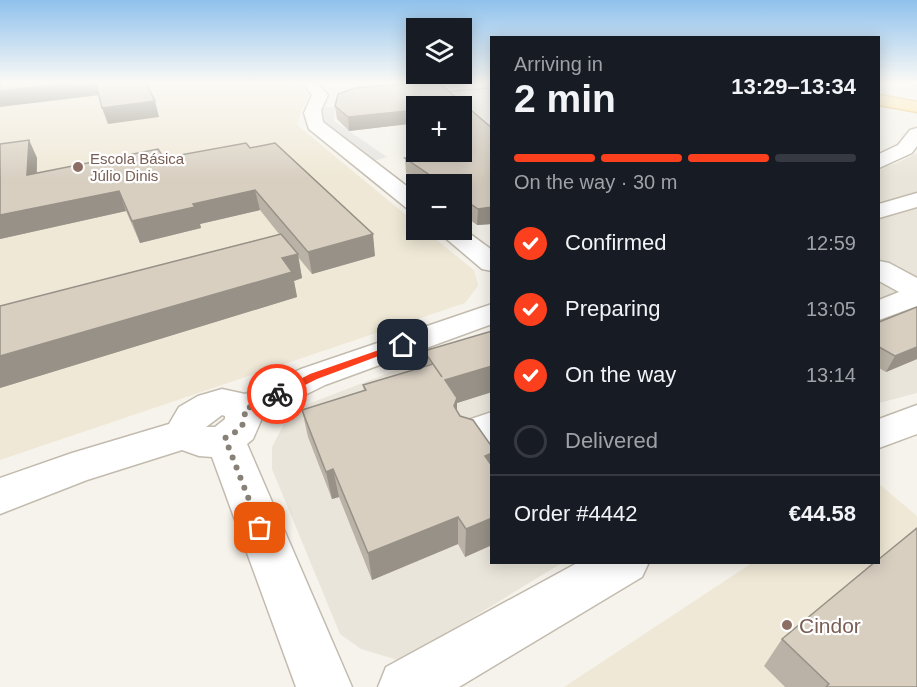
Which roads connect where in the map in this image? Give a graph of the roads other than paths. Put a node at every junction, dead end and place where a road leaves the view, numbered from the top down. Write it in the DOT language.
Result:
graph roads {
  1 [pos="311,115"];
  2 [pos="917,134"];
  3 [pos="880,161"];
  4 [pos="406,196"];
  5 [pos="917,200"];
  6 [pos="880,211"];
  7 [pos="462,240"];
  8 [pos="490,261"];
  9 [pos="880,270"];
  10 [pos="917,290"];
  11 [pos="917,295"];
  12 [pos="880,310"];
  13 [pos="490,314"];
  14 [pos="917,419"];
  15 [pos="219,427"];
  16 [pos="880,434"];
  17 [pos="0,496"];
  18 [pos="621,564"];
  19 [pos="324,687"];
  20 [pos="406,687"];
  1 -- 4 [label="street"];
  2 -- 3 [label="street"];
  5 -- 6 [label="street"];
  7 -- 8 [label="street"];
  9 -- 10 [label="street"];
  11 -- 12 [label="street"];
  13 -- 15 [label="street"];
  14 -- 16 [label="street"];
  15 -- 17 [label="street"];
  15 -- 19 [label="street"];
  18 -- 20 [label="street"];
}
